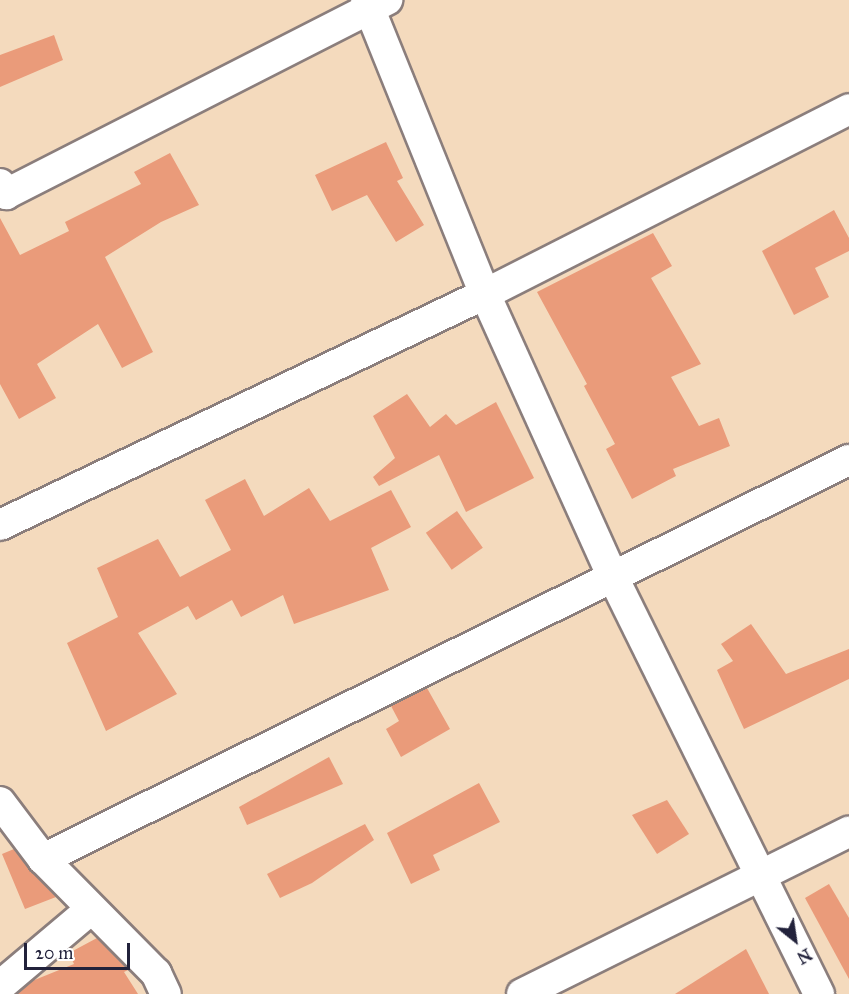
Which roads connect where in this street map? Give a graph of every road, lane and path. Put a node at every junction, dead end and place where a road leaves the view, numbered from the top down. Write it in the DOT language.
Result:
graph roads {
  1 [pos="374,3"];
  2 [pos="849,109"];
  3 [pos="0,184"];
  4 [pos="485,294"];
  5 [pos="849,460"];
  6 [pos="0,525"];
  7 [pos="612,575"];
  8 [pos="0,802"];
  9 [pos="849,832"];
  10 [pos="43,859"];
  11 [pos="760,873"];
  12 [pos="90,910"];
  13 [pos="0,986"];
  14 [pos="166,994"];
  15 [pos="522,994"];
  16 [pos="819,994"];
  1 -- 3 [label="street"];
  1 -- 4 [label="street"];
  2 -- 4 [label="street"];
  4 -- 6 [label="street"];
  4 -- 7 [label="street"];
  5 -- 7 [label="street"];
  7 -- 10 [label="street"];
  7 -- 11 [label="street"];
  8 -- 10 [label="street"];
  9 -- 11 [label="street"];
  10 -- 12 [label="street"];
  11 -- 15 [label="street"];
  11 -- 16 [label="street"];
  12 -- 13 [label="street"];
  12 -- 14 [label="street"];
}
